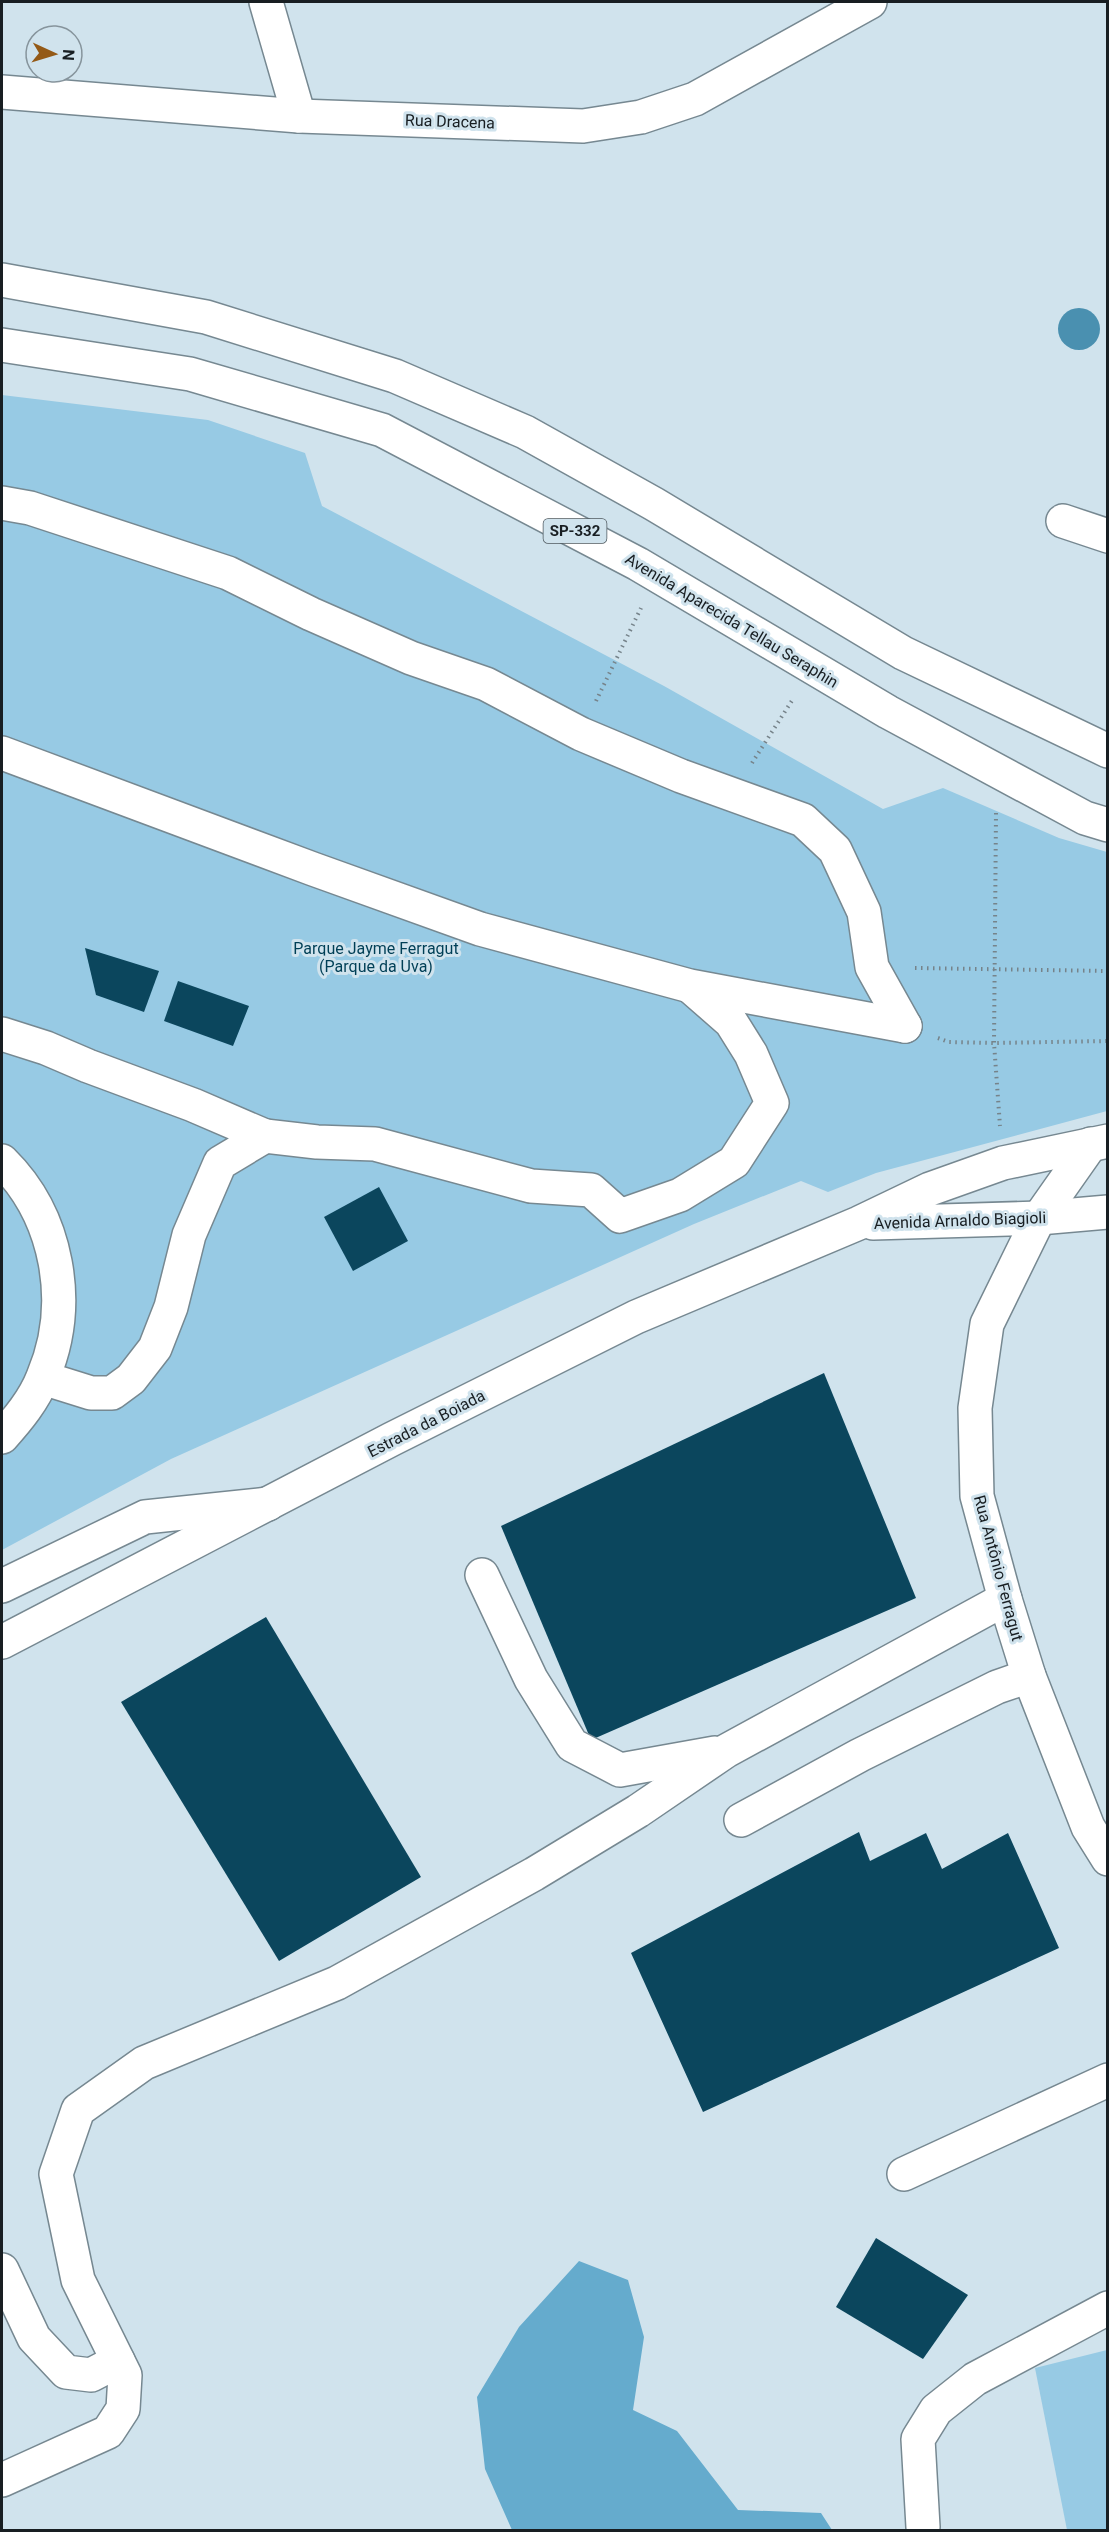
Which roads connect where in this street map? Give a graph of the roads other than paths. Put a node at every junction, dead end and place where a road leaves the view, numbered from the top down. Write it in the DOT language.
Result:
graph roads {
  1 [pos="266,2"];
  2 [pos="870,2"];
  3 [pos="2,92"];
  4 [pos="299,116"];
  5 [pos="2,280"];
  6 [pos="2,345"];
  7 [pos="2,503"];
  8 [pos="1063,521"];
  9 [pos="1107,536"];
  10 [pos="1107,751"];
  11 [pos="2,753"];
  12 [pos="1107,825"];
  13 [pos="690,987"];
  14 [pos="2,1034"];
  15 [pos="265,1136"];
  16 [pos="1099,1143"];
  17 [pos="2,1161"];
  18 [pos="1107,1212"];
  19 [pos="1039,1218"];
  20 [pos="859,1223"];
  21 [pos="43,1377"];
  22 [pos="2,1437"];
  23 [pos="270,1504"];
  24 [pos="482,1575"];
  25 [pos="2,1586"];
  26 [pos="1005,1599"];
  27 [pos="2,1642"];
  28 [pos="1029,1676"];
  29 [pos="726,1750"];
  30 [pos="741,1820"];
  31 [pos="1098,1824"];
  32 [pos="1107,1859"];
  33 [pos="1107,2080"];
  34 [pos="904,2174"];
  35 [pos="2,2270"];
  36 [pos="1107,2308"];
  37 [pos="118,2361"];
  38 [pos="2,2480"];
  39 [pos="923,2527"];
  1 -- 4 [label="main road"];
  2 -- 4 [label="main road, Rua Dracena"];
  3 -- 4 [label="main road, Rua Dracena"];
  5 -- 10 [label="main road"];
  6 -- 12 [label="main road, Avenida Aparecida Tellau Seraphin / SP-332"];
  7 -- 13 [label="main road"];
  8 -- 9 [label="main road"];
  11 -- 13 [label="main road"];
  13 -- 15 [label="main road"];
  14 -- 15 [label="main road"];
  15 -- 21 [label="main road"];
  16 -- 19 [label="main road, Rua Antônio Ferragut"];
  16 -- 20 [label="main road, Avenida Arnaldo Biagioli"];
  17 -- 21 [label="main road"];
  18 -- 19 [label="main road, Avenida Arnaldo Biagioli"];
  19 -- 20 [label="main road, Avenida Arnaldo Biagioli"];
  19 -- 26 [label="main road, Rua Antônio Ferragut"];
  20 -- 23 [label="main road, Estrada da Boiada"];
  21 -- 22 [label="main road"];
  23 -- 25 [label="main road"];
  23 -- 27 [label="main road, Estrada da Boiada"];
  24 -- 29 [label="main road"];
  26 -- 28 [label="main road, Rua Antônio Ferragut"];
  26 -- 29 [label="main road"];
  28 -- 30 [label="main road"];
  28 -- 31 [label="main road, Rua Antônio Ferragut"];
  29 -- 37 [label="main road"];
  31 -- 32 [label="main road, Rua Antônio Ferragut"];
  33 -- 34 [label="main road"];
  35 -- 37 [label="main road"];
  36 -- 39 [label="main road"];
  37 -- 38 [label="main road"];
}
